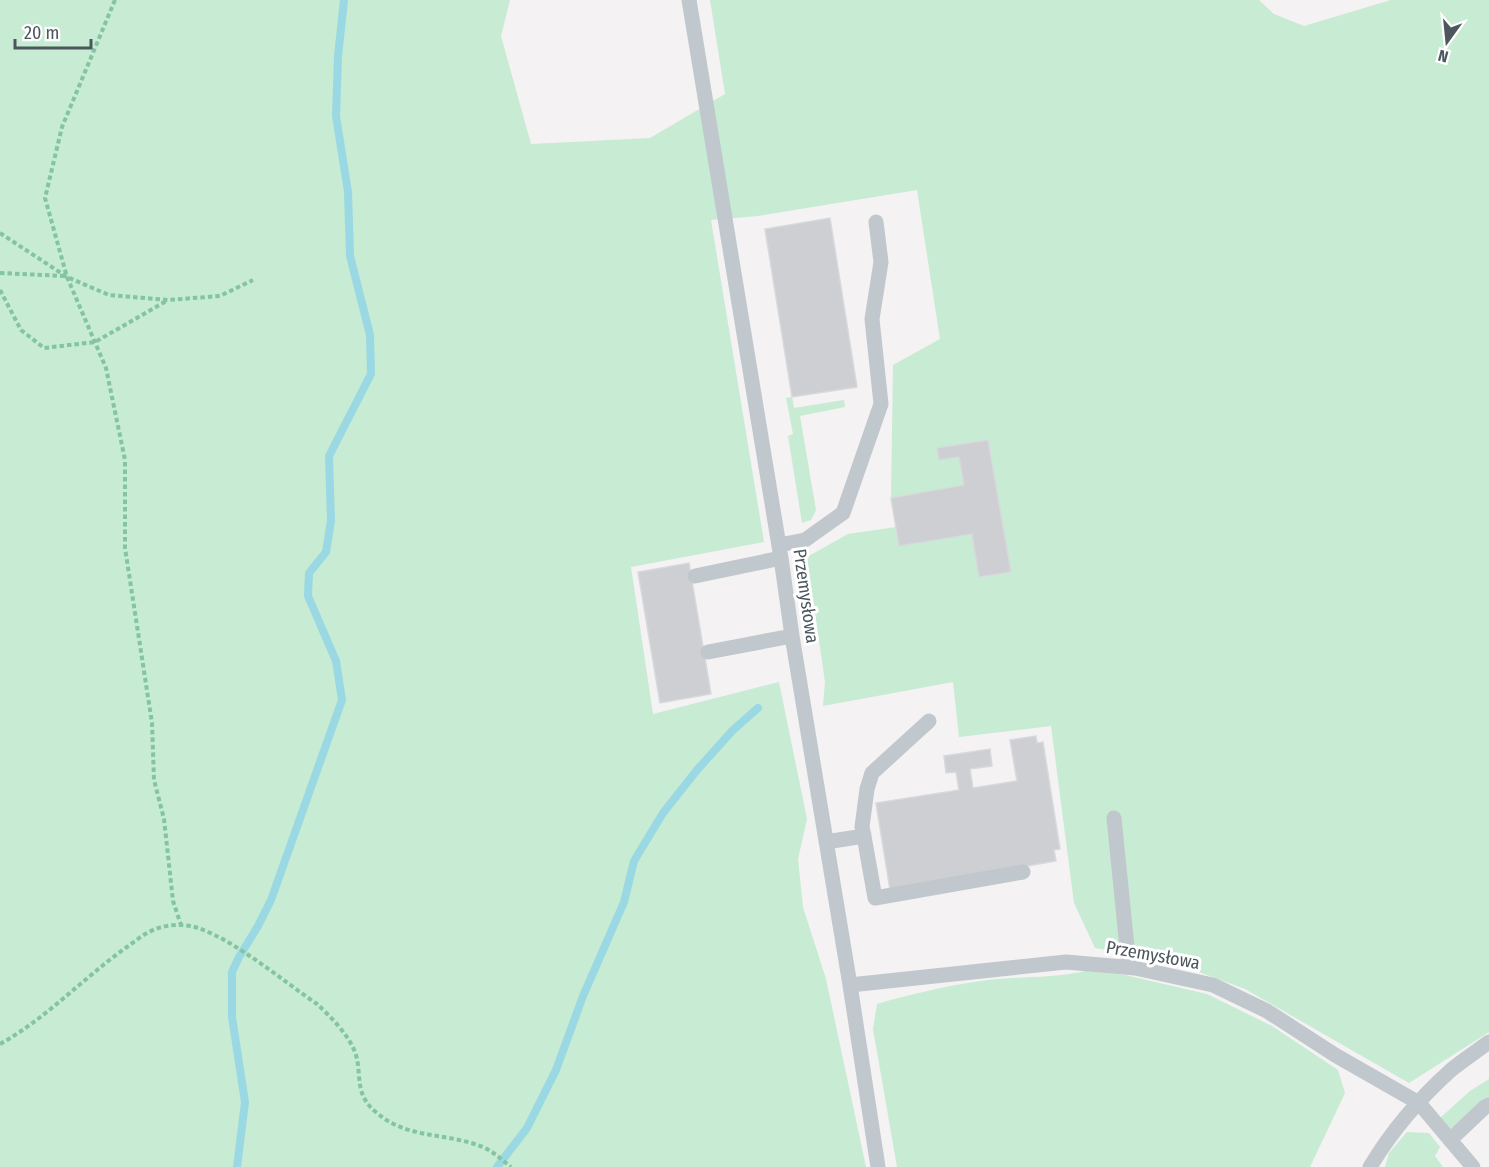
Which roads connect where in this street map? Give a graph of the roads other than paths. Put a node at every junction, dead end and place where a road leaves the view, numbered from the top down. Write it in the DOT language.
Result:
graph roads {
  1 [pos="689,0"];
  2 [pos="876,222"];
  3 [pos="780,552"];
  4 [pos="695,576"];
  5 [pos="792,636"];
  6 [pos="708,652"];
  7 [pos="929,721"];
  8 [pos="1114,818"];
  9 [pos="864,836"];
  10 [pos="826,842"];
  11 [pos="1023,872"];
  12 [pos="1129,967"];
  13 [pos="850,985"];
  14 [pos="1489,1042"];
  15 [pos="1419,1103"];
  16 [pos="1489,1106"];
  17 [pos="1450,1140"];
  18 [pos="1371,1166"];
  19 [pos="878,1167"];
  20 [pos="1473,1167"];
  1 -- 3 [label="lane, Przemysłowa"];
  2 -- 3 [label="lane"];
  3 -- 4 [label="lane"];
  3 -- 5 [label="lane, Przemysłowa"];
  5 -- 6 [label="lane"];
  5 -- 10 [label="lane, Przemysłowa"];
  7 -- 9 [label="lane"];
  8 -- 12 [label="lane"];
  9 -- 10 [label="lane"];
  9 -- 11 [label="lane"];
  10 -- 13 [label="lane, Przemysłowa"];
  12 -- 13 [label="lane, Przemysłowa"];
  12 -- 15 [label="lane, Przemysłowa"];
  13 -- 19 [label="lane, Przemysłowa"];
  14 -- 15 [label="lane"];
  15 -- 17 [label="lane"];
  15 -- 18 [label="lane"];
  16 -- 17 [label="lane"];
  17 -- 20 [label="lane"];
}
